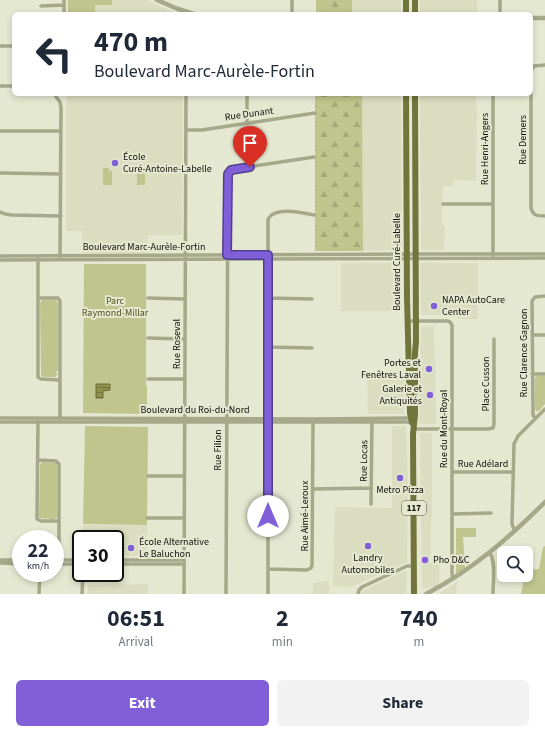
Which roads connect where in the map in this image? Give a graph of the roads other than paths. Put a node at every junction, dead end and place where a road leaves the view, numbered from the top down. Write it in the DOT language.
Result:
graph roads {
  1 [pos="64,0"];
  2 [pos="157,0"];
  3 [pos="292,0"];
  4 [pos="406,0"];
  5 [pos="415,0"];
  6 [pos="500,0"];
  7 [pos="64,5"];
  8 [pos="41,6"];
  9 [pos="64,12"];
  10 [pos="186,12"];
  11 [pos="292,12"];
  12 [pos="406,12"];
  13 [pos="415,12"];
  14 [pos="500,12"];
  15 [pos="533,18"];
  16 [pos="545,18"];
  17 [pos="0,46"];
  18 [pos="12,46"];
  19 [pos="545,65"];
  20 [pos="533,68"];
  21 [pos="0,86"];
  22 [pos="12,86"];
  23 [pos="56,96"];
  24 [pos="186,96"];
  25 [pos="247,96"];
  26 [pos="406,96"];
  27 [pos="415,96"];
  28 [pos="493,96"];
  29 [pos="531,96"];
  30 [pos="315,113"];
  31 [pos="247,123"];
  32 [pos="186,130"];
  33 [pos="0,131"];
  34 [pos="62,131"];
  35 [pos="314,157"];
  36 [pos="0,174"];
  37 [pos="61,174"];
  38 [pos="442,204"];
  39 [pos="493,204"];
  40 [pos="0,212"];
  41 [pos="314,215"];
  42 [pos="61,216"];
  43 [pos="545,216"];
  44 [pos="545,254"];
  45 [pos="0,256"];
  46 [pos="406,256"];
  47 [pos="416,256"];
  48 [pos="493,256"];
  49 [pos="185,257"];
  50 [pos="227,257"];
  51 [pos="268,257"];
  52 [pos="38,258"];
  53 [pos="60,258"];
  54 [pos="545,258"];
  55 [pos="0,260"];
  56 [pos="545,296"];
  57 [pos="38,298"];
  58 [pos="148,298"];
  59 [pos="268,298"];
  60 [pos="185,299"];
  61 [pos="312,299"];
  62 [pos="407,321"];
  63 [pos="415,321"];
  64 [pos="532,335"];
  65 [pos="545,335"];
  66 [pos="148,338"];
  67 [pos="185,339"];
  68 [pos="494,339"];
  69 [pos="268,347"];
  70 [pos="312,348"];
  71 [pos="532,374"];
  72 [pos="545,374"];
  73 [pos="148,379"];
  74 [pos="184,379"];
  75 [pos="60,380"];
  76 [pos="545,409"];
  77 [pos="0,418"];
  78 [pos="535,418"];
  79 [pos="38,420"];
  80 [pos="60,420"];
  81 [pos="185,420"];
  82 [pos="226,420"];
  83 [pos="372,420"];
  84 [pos="268,421"];
  85 [pos="313,421"];
  86 [pos="0,422"];
  87 [pos="413,422"];
  88 [pos="492,428"];
  89 [pos="452,429"];
  90 [pos="38,460"];
  91 [pos="452,472"];
  92 [pos="513,472"];
  93 [pos="148,476"];
  94 [pos="184,476"];
  95 [pos="371,488"];
  96 [pos="313,489"];
  97 [pos="545,502"];
  98 [pos="371,504"];
  99 [pos="491,513"];
  100 [pos="452,514"];
  101 [pos="147,518"];
  102 [pos="184,518"];
  103 [pos="59,521"];
  104 [pos="59,530"];
  105 [pos="515,530"];
  106 [pos="490,553"];
  107 [pos="0,560"];
  108 [pos="12,560"];
  109 [pos="124,560"];
  110 [pos="184,562"];
  111 [pos="0,564"];
  112 [pos="12,564"];
  113 [pos="124,564"];
  114 [pos="414,566"];
  115 [pos="268,569"];
  116 [pos="453,579"];
  117 [pos="40,582"];
  118 [pos="83,582"];
  119 [pos="39,594"];
  120 [pos="82,594"];
  121 [pos="184,594"];
  122 [pos="226,594"];
  123 [pos="268,594"];
  124 [pos="358,594"];
  125 [pos="414,594"];
  126 [pos="426,594"];
  127 [pos="493,594"];
  1 -- 7 [label="street"];
  2 -- 10 [label="street"];
  3 -- 11 [label="street"];
  4 -- 12 [label="main road"];
  5 -- 13 [label="main road"];
  6 -- 14 [label="street"];
  7 -- 8 [label="street"];
  7 -- 9 [label="street"];
  15 -- 16 [label="street"];
  17 -- 18 [label="street"];
  19 -- 20 [label="street, Rue Demers"];
  21 -- 22 [label="street"];
  23 -- 34 [label="street"];
  24 -- 32 [label="street, Rue Roseval"];
  25 -- 31 [label="street"];
  26 -- 46 [label="main road, Boulevard Curé-Labelle / 117"];
  27 -- 47 [label="main road, Boulevard Curé-Labelle / 117"];
  28 -- 39 [label="street, Rue Henri-Angers"];
  29 -- 43 [label="street, Rue Demers"];
  30 -- 31 [label="street, Rue Dunant"];
  31 -- 32 [label="street, Rue Dunant"];
  32 -- 49 [label="street, Rue Roseval"];
  33 -- 34 [label="street"];
  34 -- 37 [label="street"];
  35 -- 50 [label="street, Rue Filion"];
  36 -- 37 [label="street"];
  37 -- 42 [label="street"];
  38 -- 39 [label="street"];
  39 -- 48 [label="street, Rue Henri-Angers"];
  40 -- 42 [label="street"];
  41 -- 51 [label="street"];
  42 -- 53 [label="street"];
  44 -- 48 [label="street, Boulevard Marc-Aurèle-Fortin"];
  45 -- 52 [label="street, Boulevard Marc-Aurèle-Fortin"];
  46 -- 47 [label="street, Boulevard Marc-Aurèle-Fortin"];
  46 -- 51 [label="street, Boulevard Marc-Aurèle-Fortin"];
  46 -- 62 [label="main road, Boulevard Curé-Labelle / 117"];
  47 -- 48 [label="street, Boulevard Marc-Aurèle-Fortin"];
  47 -- 63 [label="main road, Boulevard Curé-Labelle / 117"];
  48 -- 54 [label="street, Boulevard Marc-Aurèle-Fortin"];
  49 -- 50 [label="street, Boulevard Marc-Aurèle-Fortin"];
  49 -- 53 [label="street, Boulevard Marc-Aurèle-Fortin"];
  49 -- 60 [label="street, Rue Roseval"];
  50 -- 51 [label="street, Boulevard Marc-Aurèle-Fortin"];
  50 -- 82 [label="street, Rue Filion"];
  51 -- 59 [label="street"];
  52 -- 53 [label="street, Boulevard Marc-Aurèle-Fortin"];
  52 -- 55 [label="street, Boulevard Marc-Aurèle-Fortin"];
  52 -- 57 [label="street"];
  56 -- 64 [label="street, Rue Clarence Gagnon"];
  57 -- 75 [label="street"];
  57 -- 75 [label="street"];
  58 -- 60 [label="street"];
  59 -- 61 [label="street"];
  59 -- 69 [label="street"];
  60 -- 67 [label="street, Rue Roseval"];
  62 -- 63 [label="street, Rue du Mont-Royal"];
  62 -- 87 [label="main road, Boulevard Curé-Labelle / 117"];
  63 -- 87 [label="main road, Boulevard Curé-Labelle / 117"];
  63 -- 89 [label="street, Rue du Mont-Royal"];
  64 -- 65 [label="street"];
  64 -- 71 [label="street, Rue Clarence Gagnon"];
  66 -- 67 [label="street"];
  67 -- 74 [label="street, Rue Roseval"];
  68 -- 88 [label="street, Place Cusson"];
  69 -- 70 [label="street"];
  69 -- 84 [label="street"];
  71 -- 72 [label="street"];
  71 -- 78 [label="street, Rue Clarence Gagnon"];
  73 -- 74 [label="street"];
  74 -- 81 [label="street, Rue Roseval"];
  75 -- 80 [label="street"];
  76 -- 78 [label="street"];
  77 -- 79 [label="street, Boulevard du Roi-du-Nord"];
  78 -- 92 [label="street"];
  79 -- 80 [label="street, Boulevard du Roi-du-Nord"];
  79 -- 86 [label="street, Boulevard du Roi-du-Nord"];
  79 -- 90 [label="street"];
  80 -- 81 [label="street, Boulevard du Roi-du-Nord"];
  81 -- 82 [label="street, Boulevard du Roi-du-Nord"];
  81 -- 94 [label="street, Rue Roseval"];
  82 -- 84 [label="street, Boulevard du Roi-du-Nord"];
  82 -- 122 [label="street, Rue Filion"];
  83 -- 85 [label="street, Boulevard du Roi-du-Nord"];
  83 -- 87 [label="street, Boulevard du Roi-du-Nord"];
  83 -- 95 [label="street, Rue Locas"];
  84 -- 85 [label="street, Boulevard du Roi-du-Nord"];
  84 -- 115 [label="street"];
  85 -- 96 [label="street, Rue Aimé-Leroux"];
  87 -- 89 [label="street, Boulevard du Roi-du-Nord"];
  87 -- 114 [label="main road, Boulevard Curé-Labelle / 117"];
  88 -- 89 [label="street, Boulevard du Roi-du-Nord"];
  89 -- 91 [label="street, Rue du Mont-Royal"];
  90 -- 103 [label="street"];
  90 -- 103 [label="street"];
  91 -- 92 [label="street, Rue Adélard"];
  91 -- 100 [label="street, Rue du Mont-Royal"];
  92 -- 105 [label="street"];
  93 -- 94 [label="street"];
  94 -- 102 [label="street, Rue Roseval"];
  95 -- 96 [label="street"];
  95 -- 98 [label="street, Rue Locas"];
  96 -- 115 [label="street, Rue Aimé-Leroux"];
  97 -- 105 [label="street"];
  99 -- 100 [label="street"];
  100 -- 116 [label="street, Rue du Mont-Royal"];
  101 -- 102 [label="street"];
  102 -- 110 [label="street, Rue Roseval"];
  103 -- 104 [label="street"];
  105 -- 106 [label="street"];
  106 -- 116 [label="street"];
  106 -- 127 [label="street"];
  107 -- 108 [label="street"];
  109 -- 110 [label="street"];
  110 -- 113 [label="street"];
  110 -- 121 [label="street, Rue Roseval"];
  111 -- 112 [label="street"];
  114 -- 124 [label="street"];
  114 -- 125 [label="main road, Boulevard Curé-Labelle / 117"];
  115 -- 123 [label="street"];
  116 -- 126 [label="street"];
  117 -- 119 [label="street"];
  118 -- 120 [label="street"];
}
